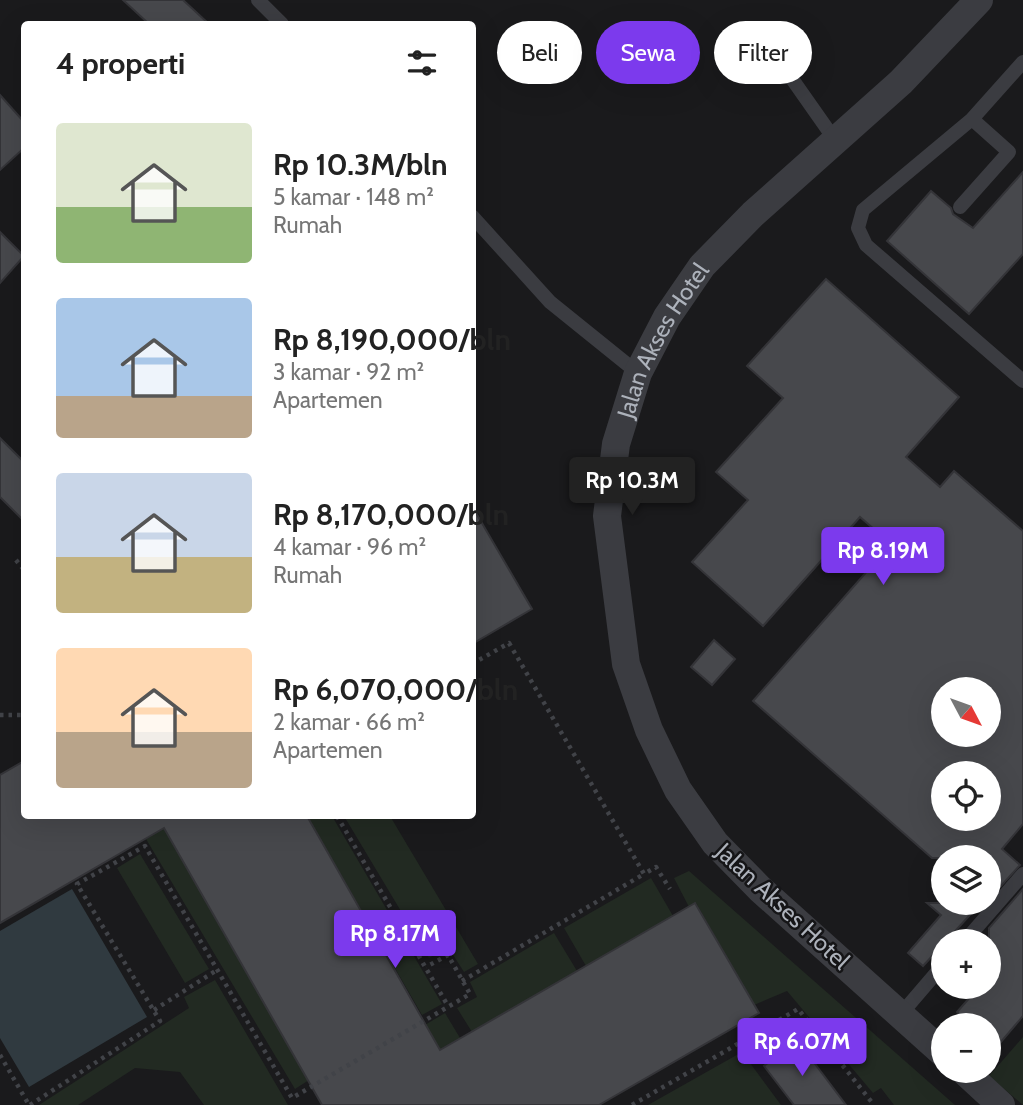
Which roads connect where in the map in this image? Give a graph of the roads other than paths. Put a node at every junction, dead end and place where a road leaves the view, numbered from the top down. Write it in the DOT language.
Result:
graph roads {
  1 [pos="258,0"];
  2 [pos="979,0"];
  3 [pos="279,21"];
  4 [pos="1023,62"];
  5 [pos="796,84"];
  6 [pos="972,119"];
  7 [pos="835,140"];
  8 [pos="960,207"];
  9 [pos="476,220"];
  10 [pos="638,373"];
  11 [pos="1023,381"];
  12 [pos="1023,874"];
  13 [pos="975,929"];
  14 [pos="931,979"];
  15 [pos="901,1014"];
  16 [pos="931,1042"];
  17 [pos="977,1083"];
  18 [pos="1001,1105"];
  1 -- 3 [label="lane"];
  2 -- 7 [label="street, Jalan Akses Hotel"];
  4 -- 6 [label="lane"];
  5 -- 7 [label="lane"];
  6 -- 8 [label="lane"];
  6 -- 11 [label="lane"];
  7 -- 10 [label="street, Jalan Akses Hotel"];
  9 -- 10 [label="lane"];
  10 -- 15 [label="street, Jalan Akses Hotel"];
  12 -- 13 [label="lane"];
  14 -- 15 [label="lane"];
  15 -- 16 [label="street, Jalan Akses Hotel"];
  17 -- 18 [label="street"];
}
